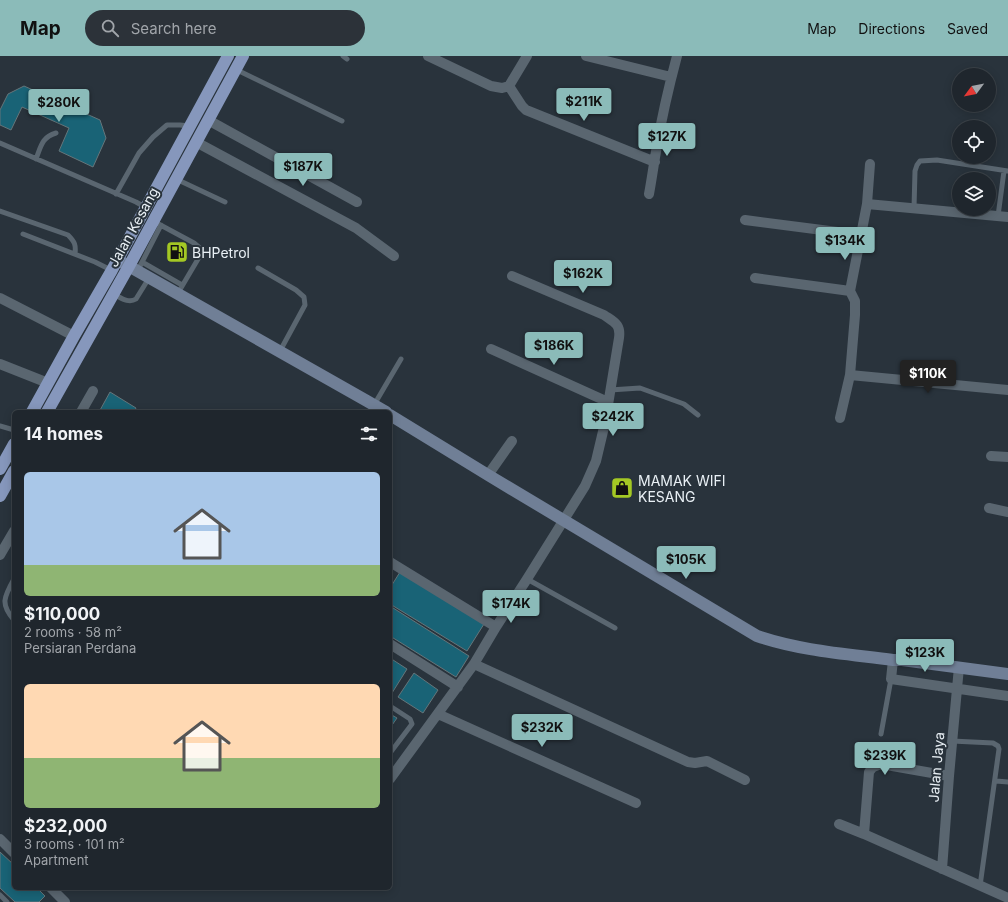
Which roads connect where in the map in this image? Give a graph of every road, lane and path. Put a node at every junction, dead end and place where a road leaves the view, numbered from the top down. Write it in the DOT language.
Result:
graph roads {
  1 [pos="228,56"];
  2 [pos="243,56"];
  3 [pos="428,56"];
  4 [pos="527,56"];
  5 [pos="586,56"];
  6 [pos="676,56"];
  7 [pos="236,70"];
  8 [pos="671,77"];
  9 [pos="509,86"];
  10 [pos="208,120"];
  11 [pos="342,121"];
  12 [pos="185,126"];
  13 [pos="56,133"];
  14 [pos="196,142"];
  15 [pos="0,143"];
  16 [pos="36,159"];
  17 [pos="655,162"];
  18 [pos="870,164"];
  19 [pos="1006,171"];
  20 [pos="176,179"];
  21 [pos="116,194"];
  22 [pos="649,194"];
  23 [pos="226,202"];
  24 [pos="357,202"];
  25 [pos="866,204"];
  26 [pos="141,205"];
  27 [pos="914,208"];
  28 [pos="0,211"];
  29 [pos="1003,217"];
  30 [pos="745,220"];
  31 [pos="157,223"];
  32 [pos="23,234"];
  33 [pos="861,235"];
  34 [pos="75,254"];
  35 [pos="394,256"];
  36 [pos="112,266"];
  37 [pos="136,266"];
  38 [pos="258,268"];
  39 [pos="512,276"];
  40 [pos="149,278"];
  41 [pos="755,278"];
  42 [pos="180,290"];
  43 [pos="850,291"];
  44 [pos="113,294"];
  45 [pos="0,298"];
  46 [pos="74,336"];
  47 [pos="491,349"];
  48 [pos="280,352"];
  49 [pos="401,359"];
  50 [pos="0,364"];
  51 [pos="850,375"];
  52 [pos="48,383"];
  53 [pos="610,390"];
  54 [pos="1008,390"];
  55 [pos="93,391"];
  56 [pos="608,402"];
  57 [pos="374,405"];
  58 [pos="33,410"];
  59 [pos="48,410"];
  60 [pos="82,410"];
  61 [pos="383,410"];
  62 [pos="698,415"];
  63 [pos="392,416"];
  64 [pos="840,418"];
  65 [pos="0,426"];
  66 [pos="12,429"];
  67 [pos="512,441"];
  68 [pos="12,448"];
  69 [pos="991,456"];
  70 [pos="1008,457"];
  71 [pos="0,469"];
  72 [pos="12,475"];
  73 [pos="488,475"];
  74 [pos="0,496"];
  75 [pos="989,508"];
  76 [pos="1008,512"];
  77 [pos="564,520"];
  78 [pos="12,534"];
  79 [pos="0,555"];
  80 [pos="392,563"];
  81 [pos="527,579"];
  82 [pos="12,583"];
  83 [pos="12,619"];
  84 [pos="496,627"];
  85 [pos="616,628"];
  86 [pos="392,645"];
  87 [pos="893,660"];
  88 [pos="474,664"];
  89 [pos="959,667"];
  90 [pos="1008,674"];
  91 [pos="891,679"];
  92 [pos="458,687"];
  93 [pos="957,688"];
  94 [pos="1008,696"];
  95 [pos="392,707"];
  96 [pos="438,714"];
  97 [pos="881,734"];
  98 [pos="952,742"];
  99 [pos="392,750"];
  100 [pos="392,776"];
  101 [pos="949,776"];
  102 [pos="745,780"];
  103 [pos="996,781"];
  104 [pos="1008,782"];
  105 [pos="636,803"];
  106 [pos="839,824"];
  107 [pos="864,834"];
  108 [pos="0,839"];
  109 [pos="12,851"];
  110 [pos="942,869"];
  111 [pos="980,886"];
  112 [pos="53,890"];
  113 [pos="0,895"];
  114 [pos="1008,898"];
  115 [pos="62,901"];
  116 [pos="8,902"];
  1 -- 12 [label="main road, Jalan Kesang"];
  2 -- 7 [label="main road, Jalan Kesang"];
  3 -- 9 [label="street"];
  4 -- 9 [label="street"];
  5 -- 8 [label="street"];
  6 -- 8 [label="street"];
  7 -- 10 [label="main road, Jalan Kesang"];
  7 -- 11 [label="lane"];
  8 -- 17 [label="street"];
  9 -- 17 [label="street"];
  10 -- 14 [label="main road, Jalan Kesang"];
  10 -- 24 [label="street"];
  12 -- 21 [label="lane"];
  12 -- 26 [label="main road, Jalan Kesang"];
  13 -- 16 [label="lane"];
  14 -- 20 [label="main road, Jalan Kesang"];
  14 -- 35 [label="street"];
  15 -- 16 [label="lane"];
  16 -- 21 [label="lane"];
  17 -- 22 [label="street"];
  18 -- 25 [label="street"];
  19 -- 27 [label="lane"];
  19 -- 29 [label="lane"];
  20 -- 23 [label="lane"];
  20 -- 31 [label="main road, Jalan Kesang"];
  21 -- 26 [label="lane"];
  25 -- 27 [label="street"];
  25 -- 33 [label="street"];
  26 -- 36 [label="main road, Jalan Kesang"];
  27 -- 29 [label="street"];
  28 -- 34 [label="lane"];
  30 -- 33 [label="street"];
  31 -- 37 [label="main road, Jalan Kesang"];
  31 -- 42 [label="lane"];
  32 -- 34 [label="lane"];
  33 -- 43 [label="street"];
  34 -- 36 [label="lane"];
  36 -- 37 [label="street"];
  36 -- 46 [label="main road, Jalan Kesang"];
  37 -- 40 [label="street"];
  37 -- 42 [label="lane"];
  37 -- 44 [label="main road, Jalan Kesang"];
  38 -- 48 [label="lane"];
  39 -- 53 [label="street"];
  40 -- 42 [label="street"];
  40 -- 44 [label="lane"];
  41 -- 43 [label="street"];
  42 -- 48 [label="street"];
  43 -- 51 [label="street"];
  44 -- 59 [label="main road, Jalan Kesang"];
  45 -- 46 [label="street"];
  46 -- 52 [label="main road, Jalan Kesang"];
  47 -- 56 [label="street"];
  48 -- 57 [label="street"];
  49 -- 57 [label="lane"];
  50 -- 52 [label="street"];
  51 -- 54 [label="street"];
  51 -- 64 [label="street"];
  52 -- 58 [label="main road, Jalan Kesang"];
  53 -- 56 [label="street"];
  53 -- 62 [label="lane"];
  55 -- 60 [label="street"];
  56 -- 77 [label="street"];
  57 -- 61 [label="street"];
  63 -- 73 [label="street"];
  65 -- 66 [label="lane"];
  67 -- 73 [label="street"];
  68 -- 71 [label="main road"];
  69 -- 70 [label="street"];
  72 -- 74 [label="main road"];
  73 -- 77 [label="street"];
  75 -- 76 [label="street"];
  77 -- 81 [label="street"];
  77 -- 87 [label="street"];
  78 -- 79 [label="street"];
  80 -- 84 [label="street"];
  81 -- 84 [label="street"];
  81 -- 85 [label="lane"];
  82 -- 83 [label="lane"];
  84 -- 88 [label="street"];
  86 -- 92 [label="street"];
  87 -- 89 [label="street"];
  87 -- 91 [label="street"];
  88 -- 92 [label="street"];
  88 -- 102 [label="street"];
  89 -- 90 [label="street"];
  89 -- 93 [label="street, Jalan Jaya"];
  91 -- 93 [label="street"];
  91 -- 97 [label="lane"];
  92 -- 96 [label="street"];
  93 -- 94 [label="street"];
  93 -- 98 [label="street, Jalan Jaya"];
  95 -- 99 [label="lane"];
  96 -- 100 [label="street"];
  96 -- 105 [label="street"];
  98 -- 101 [label="street, Jalan Jaya"];
  98 -- 103 [label="lane"];
  101 -- 107 [label="street"];
  101 -- 110 [label="street, Jalan Jaya"];
  103 -- 104 [label="lane"];
  103 -- 111 [label="lane"];
  106 -- 107 [label="street"];
  107 -- 110 [label="street"];
  108 -- 109 [label="street"];
  110 -- 111 [label="street"];
  111 -- 114 [label="street"];
  112 -- 115 [label="street"];
  113 -- 116 [label="lane"];
}
